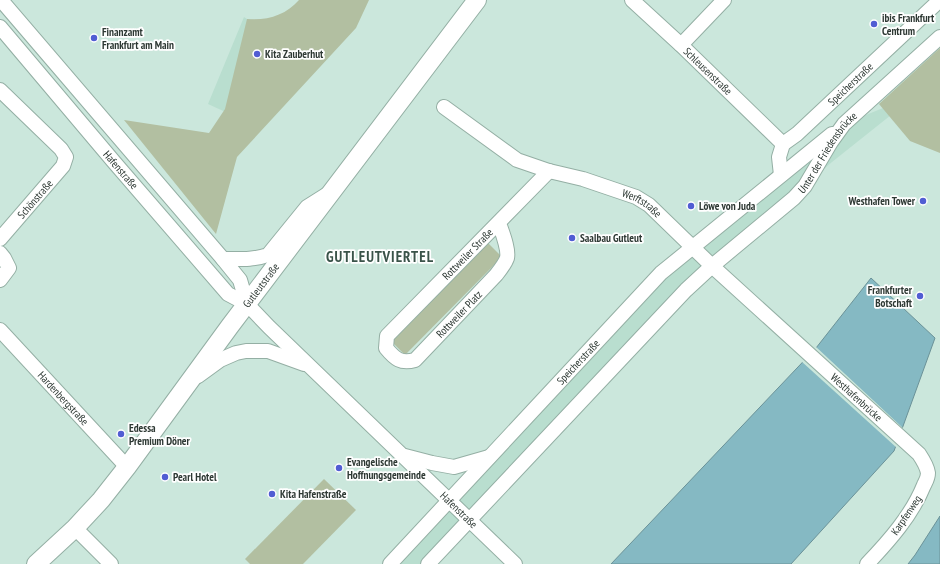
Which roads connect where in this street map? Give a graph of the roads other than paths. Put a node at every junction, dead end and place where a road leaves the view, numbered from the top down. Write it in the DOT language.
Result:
graph roads {
  1 [pos="1,0"];
  2 [pos="477,0"];
  3 [pos="632,0"];
  4 [pos="724,0"];
  5 [pos="940,0"];
  6 [pos="0,27"];
  7 [pos="940,37"];
  8 [pos="681,45"];
  9 [pos="0,90"];
  10 [pos="444,107"];
  11 [pos="844,124"];
  12 [pos="783,144"];
  13 [pos="549,171"];
  14 [pos="782,175"];
  15 [pos="334,190"];
  16 [pos="498,224"];
  17 [pos="0,239"];
  18 [pos="692,246"];
  19 [pos="0,253"];
  20 [pos="223,259"];
  21 [pos="712,266"];
  22 [pos="0,280"];
  23 [pos="247,304"];
  24 [pos="0,330"];
  25 [pos="387,336"];
  26 [pos="807,352"];
  27 [pos="310,366"];
  28 [pos="189,382"];
  29 [pos="905,442"];
  30 [pos="403,455"];
  31 [pos="490,457"];
  32 [pos="127,467"];
  33 [pos="449,501"];
  34 [pos="469,520"];
  35 [pos="74,528"];
  36 [pos="36,564"];
  37 [pos="111,564"];
  38 [pos="390,564"];
  39 [pos="428,564"];
  40 [pos="515,564"];
  41 [pos="867,564"];
  1 -- 20 [label="street, Hafenstraße"];
  2 -- 15 [label="main road, Gutleutstraße"];
  3 -- 8 [label="street, Schleusenstraße"];
  4 -- 8 [label="street"];
  5 -- 12 [label="street, Speicherstraße"];
  6 -- 23 [label="street, Hafenstraße"];
  7 -- 11 [label="street, Unter der Friedensbrücke"];
  8 -- 12 [label="street, Schleusenstraße"];
  9 -- 17 [label="street, Schönstraße"];
  10 -- 13 [label="street, Werftstraße"];
  11 -- 14 [label="street, Speicherstraße"];
  11 -- 21 [label="street, Unter der Friedensbrücke"];
  12 -- 14 [label="street"];
  13 -- 16 [label="street, Rottweiler Straße"];
  13 -- 18 [label="street, Werftstraße"];
  14 -- 18 [label="street, Speicherstraße"];
  15 -- 20 [label="street"];
  15 -- 23 [label="main road, Gutleutstraße"];
  16 -- 25 [label="street, Rottweiler Straße"];
  16 -- 25 [label="street, Rottweiler Platz"];
  18 -- 21 [label="street, Werftstraße"];
  18 -- 31 [label="street, Speicherstraße"];
  19 -- 22 [label="street"];
  20 -- 23 [label="street, Hafenstraße"];
  21 -- 26 [label="street, Werftstraße"];
  21 -- 34 [label="street"];
  23 -- 27 [label="street, Hafenstraße"];
  23 -- 28 [label="main road, Gutleutstraße"];
  24 -- 32 [label="street, Hardenbergstraße"];
  26 -- 29 [label="street, Westhafenbrücke"];
  27 -- 28 [label="street, Hafenstraße"];
  27 -- 30 [label="street, Hafenstraße"];
  28 -- 32 [label="main road, Gutleutstraße"];
  29 -- 41 [label="street, Karpfenweg"];
  30 -- 31 [label="street, Hafenstraße"];
  30 -- 33 [label="street, Hafenstraße"];
  31 -- 33 [label="street, Speicherstraße"];
  32 -- 35 [label="main road, Gutleutstraße"];
  33 -- 34 [label="street, Hafenstraße"];
  33 -- 38 [label="street, Speicherstraße"];
  34 -- 39 [label="street"];
  34 -- 40 [label="street, Hafenstraße"];
  35 -- 36 [label="main road, Gutleutstraße"];
  35 -- 37 [label="street"];
}
